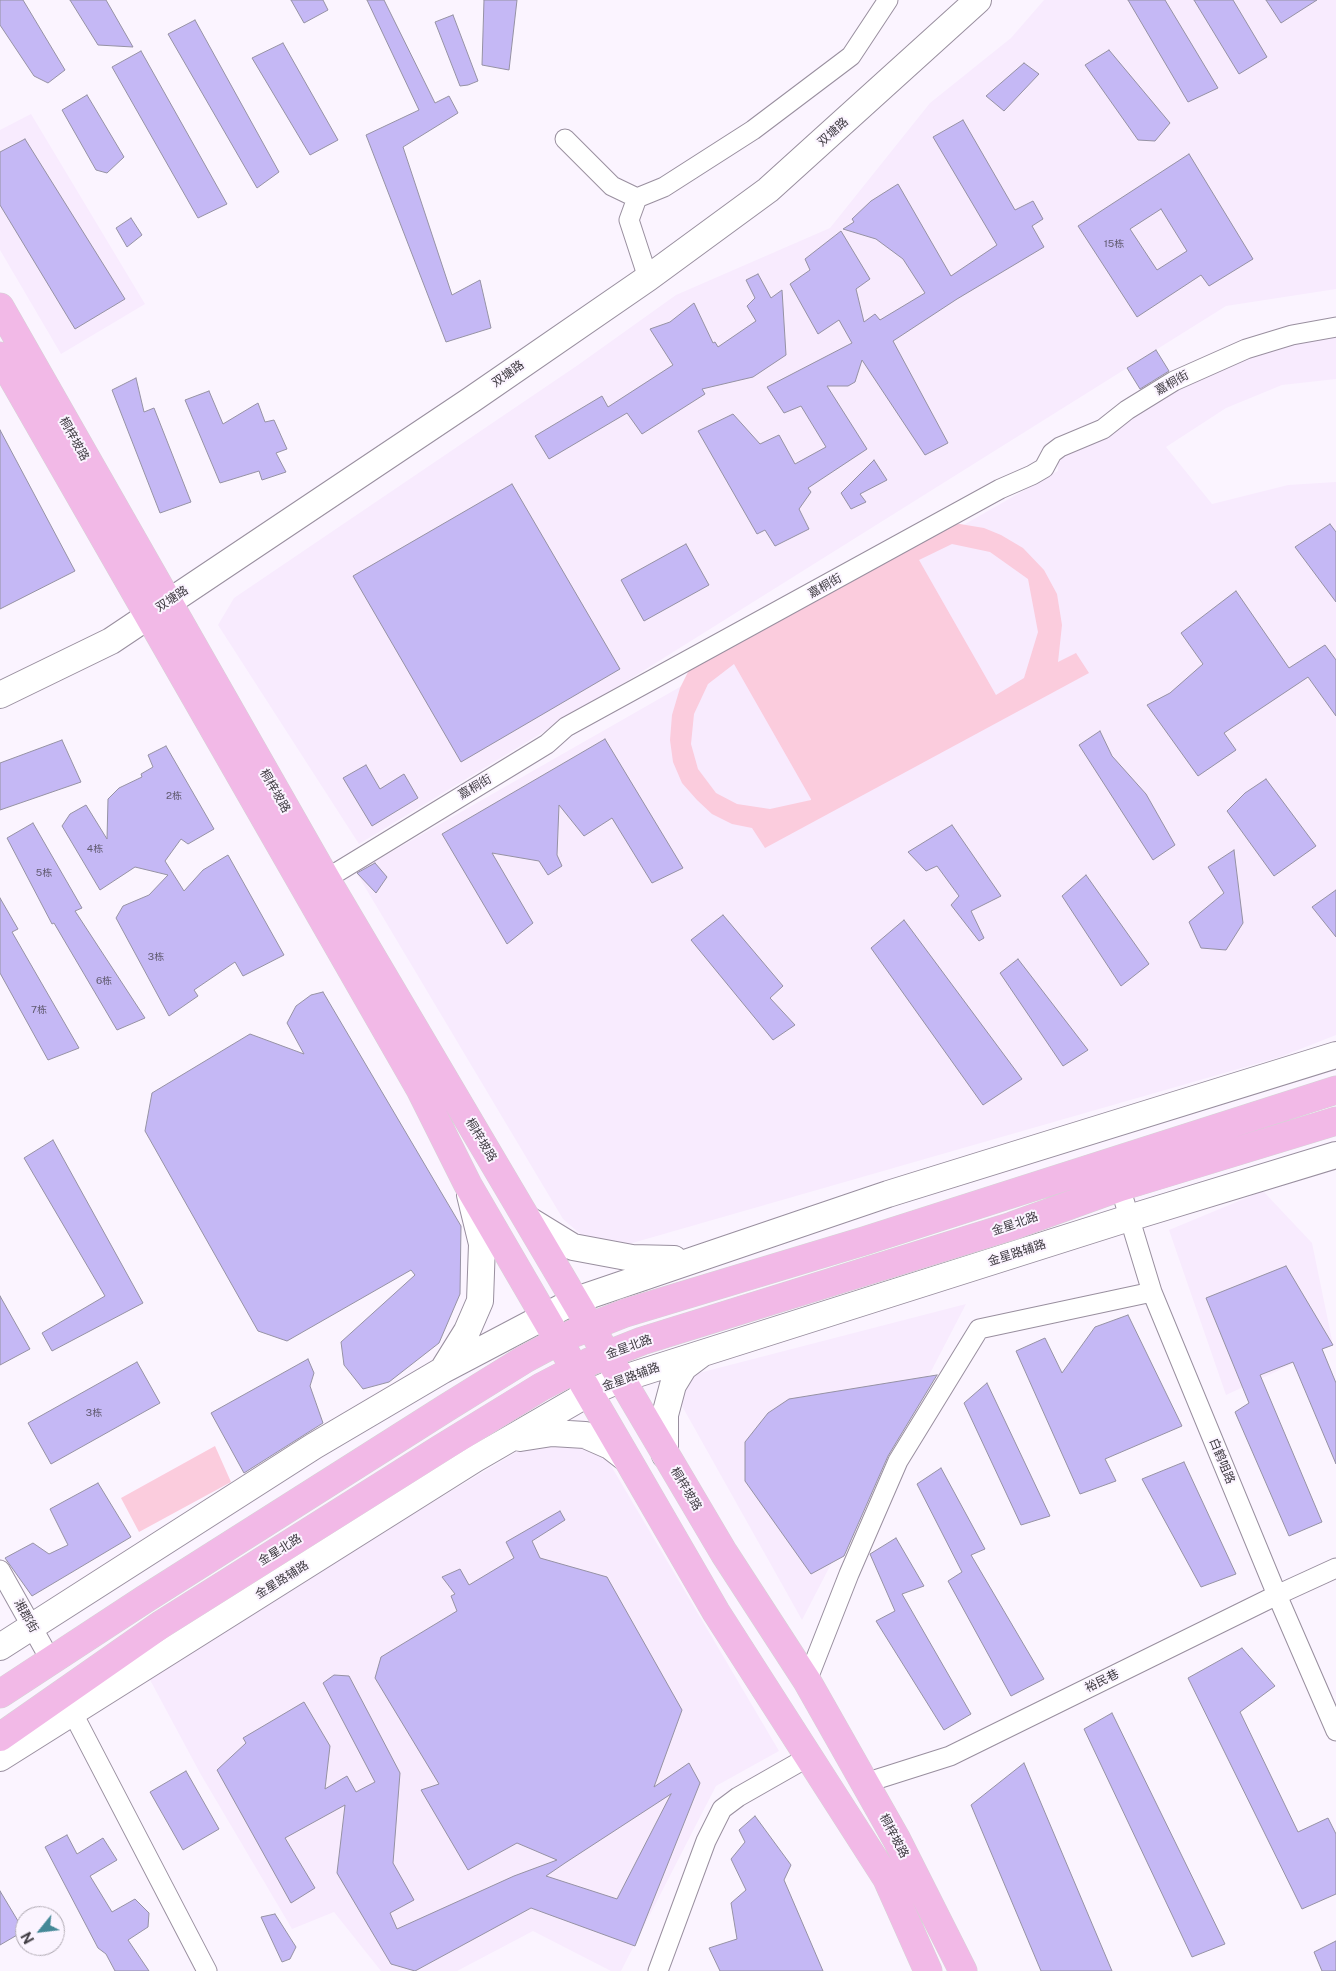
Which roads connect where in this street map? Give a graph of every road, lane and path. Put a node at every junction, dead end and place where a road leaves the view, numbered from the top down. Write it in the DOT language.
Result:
graph roads {
  1 [pos="888,0"];
  2 [pos="978,0"];
  3 [pos="566,139"];
  4 [pos="637,198"];
  5 [pos="648,278"];
  6 [pos="0,307"];
  7 [pos="1336,327"];
  8 [pos="0,356"];
  9 [pos="158,608"];
  10 [pos="0,695"];
  11 [pos="326,879"];
  12 [pos="1336,1055"];
  13 [pos="1336,1090"];
  14 [pos="1336,1121"];
  15 [pos="1336,1155"];
  16 [pos="468,1185"];
  17 [pos="1120,1187"];
  18 [pos="1129,1218"];
  19 [pos="529,1220"];
  20 [pos="690,1260"];
  21 [pos="1152,1292"];
  22 [pos="576,1300"];
  23 [pos="544,1315"];
  24 [pos="590,1326"];
  25 [pos="559,1341"];
  26 [pos="702,1353"];
  27 [pos="607,1354"];
  28 [pos="575,1369"];
  29 [pos="442,1370"];
  30 [pos="621,1379"];
  31 [pos="589,1393"];
  32 [pos="507,1440"];
  33 [pos="665,1454"];
  34 [pos="628,1460"];
  35 [pos="1336,1568"];
  36 [pos="0,1570"];
  37 [pos="1277,1595"];
  38 [pos="0,1647"];
  39 [pos="51,1661"];
  40 [pos="806,1681"];
  41 [pos="0,1694"];
  42 [pos="68,1703"];
  43 [pos="1336,1731"];
  44 [pos="0,1737"];
  45 [pos="810,1756"];
  46 [pos="0,1758"];
  47 [pos="865,1783"];
  48 [pos="207,1971"];
  49 [pos="658,1971"];
  50 [pos="928,1971"];
  51 [pos="963,1971"];
  1 -- 4 [label="street"];
  2 -- 5 [label="street, 双塘路"];
  3 -- 4 [label="street"];
  4 -- 5 [label="street"];
  5 -- 9 [label="street, 双塘路"];
  6 -- 9 [label="main road, 桐梓坡路"];
  7 -- 11 [label="street, 嘉桐街"];
  8 -- 9 [label="main road, 桐梓坡路"];
  9 -- 10 [label="street, 双塘路"];
  9 -- 11 [label="main road, 桐梓坡路"];
  9 -- 16 [label="main road, 桐梓坡路"];
  11 -- 19 [label="main road, 桐梓坡路"];
  12 -- 20 [label="street"];
  13 -- 24 [label="main road"];
  14 -- 17 [label="main road, 金星北路"];
  15 -- 18 [label="street, 金星路辅路"];
  16 -- 23 [label="main road, 桐梓坡路"];
  16 -- 29 [label="street"];
  17 -- 18 [label="street, 白鹤咀路"];
  17 -- 27 [label="main road, 金星北路"];
  18 -- 21 [label="street, 白鹤咀路"];
  18 -- 26 [label="street, 金星路辅路"];
  19 -- 20 [label="street"];
  19 -- 22 [label="main road, 桐梓坡路"];
  20 -- 22 [label="street"];
  21 -- 37 [label="street, 白鹤咀路"];
  21 -- 40 [label="street"];
  22 -- 23 [label="street"];
  22 -- 24 [label="main road, 桐梓坡路"];
  23 -- 25 [label="main road, 桐梓坡路"];
  23 -- 29 [label="street"];
  24 -- 25 [label="main road"];
  24 -- 27 [label="main road, 桐梓坡路"];
  25 -- 28 [label="main road, 桐梓坡路"];
  25 -- 39 [label="main road"];
  26 -- 30 [label="street, 金星路辅路"];
  26 -- 33 [label="street"];
  27 -- 28 [label="main road, 金星北路"];
  27 -- 30 [label="main road, 桐梓坡路"];
  28 -- 31 [label="main road, 桐梓坡路"];
  28 -- 42 [label="main road, 金星北路"];
  29 -- 38 [label="street"];
  30 -- 31 [label="street, 金星路辅路"];
  30 -- 33 [label="main road, 桐梓坡路"];
  31 -- 32 [label="street, 金星路辅路"];
  31 -- 34 [label="main road, 桐梓坡路"];
  32 -- 34 [label="street"];
  32 -- 42 [label="street, 金星路辅路"];
  33 -- 40 [label="main road, 桐梓坡路"];
  34 -- 45 [label="main road, 桐梓坡路"];
  35 -- 37 [label="street, 裕民巷"];
  36 -- 39 [label="street, 湘郡街"];
  37 -- 43 [label="street, 白鹤咀路"];
  37 -- 47 [label="street, 裕民巷"];
  39 -- 41 [label="main road"];
  40 -- 47 [label="main road, 桐梓坡路"];
  42 -- 44 [label="main road, 金星北路"];
  42 -- 46 [label="street, 金星路辅路"];
  42 -- 48 [label="street"];
  45 -- 49 [label="street"];
  45 -- 50 [label="main road, 桐梓坡路"];
  47 -- 51 [label="main road, 桐梓坡路"];
}
